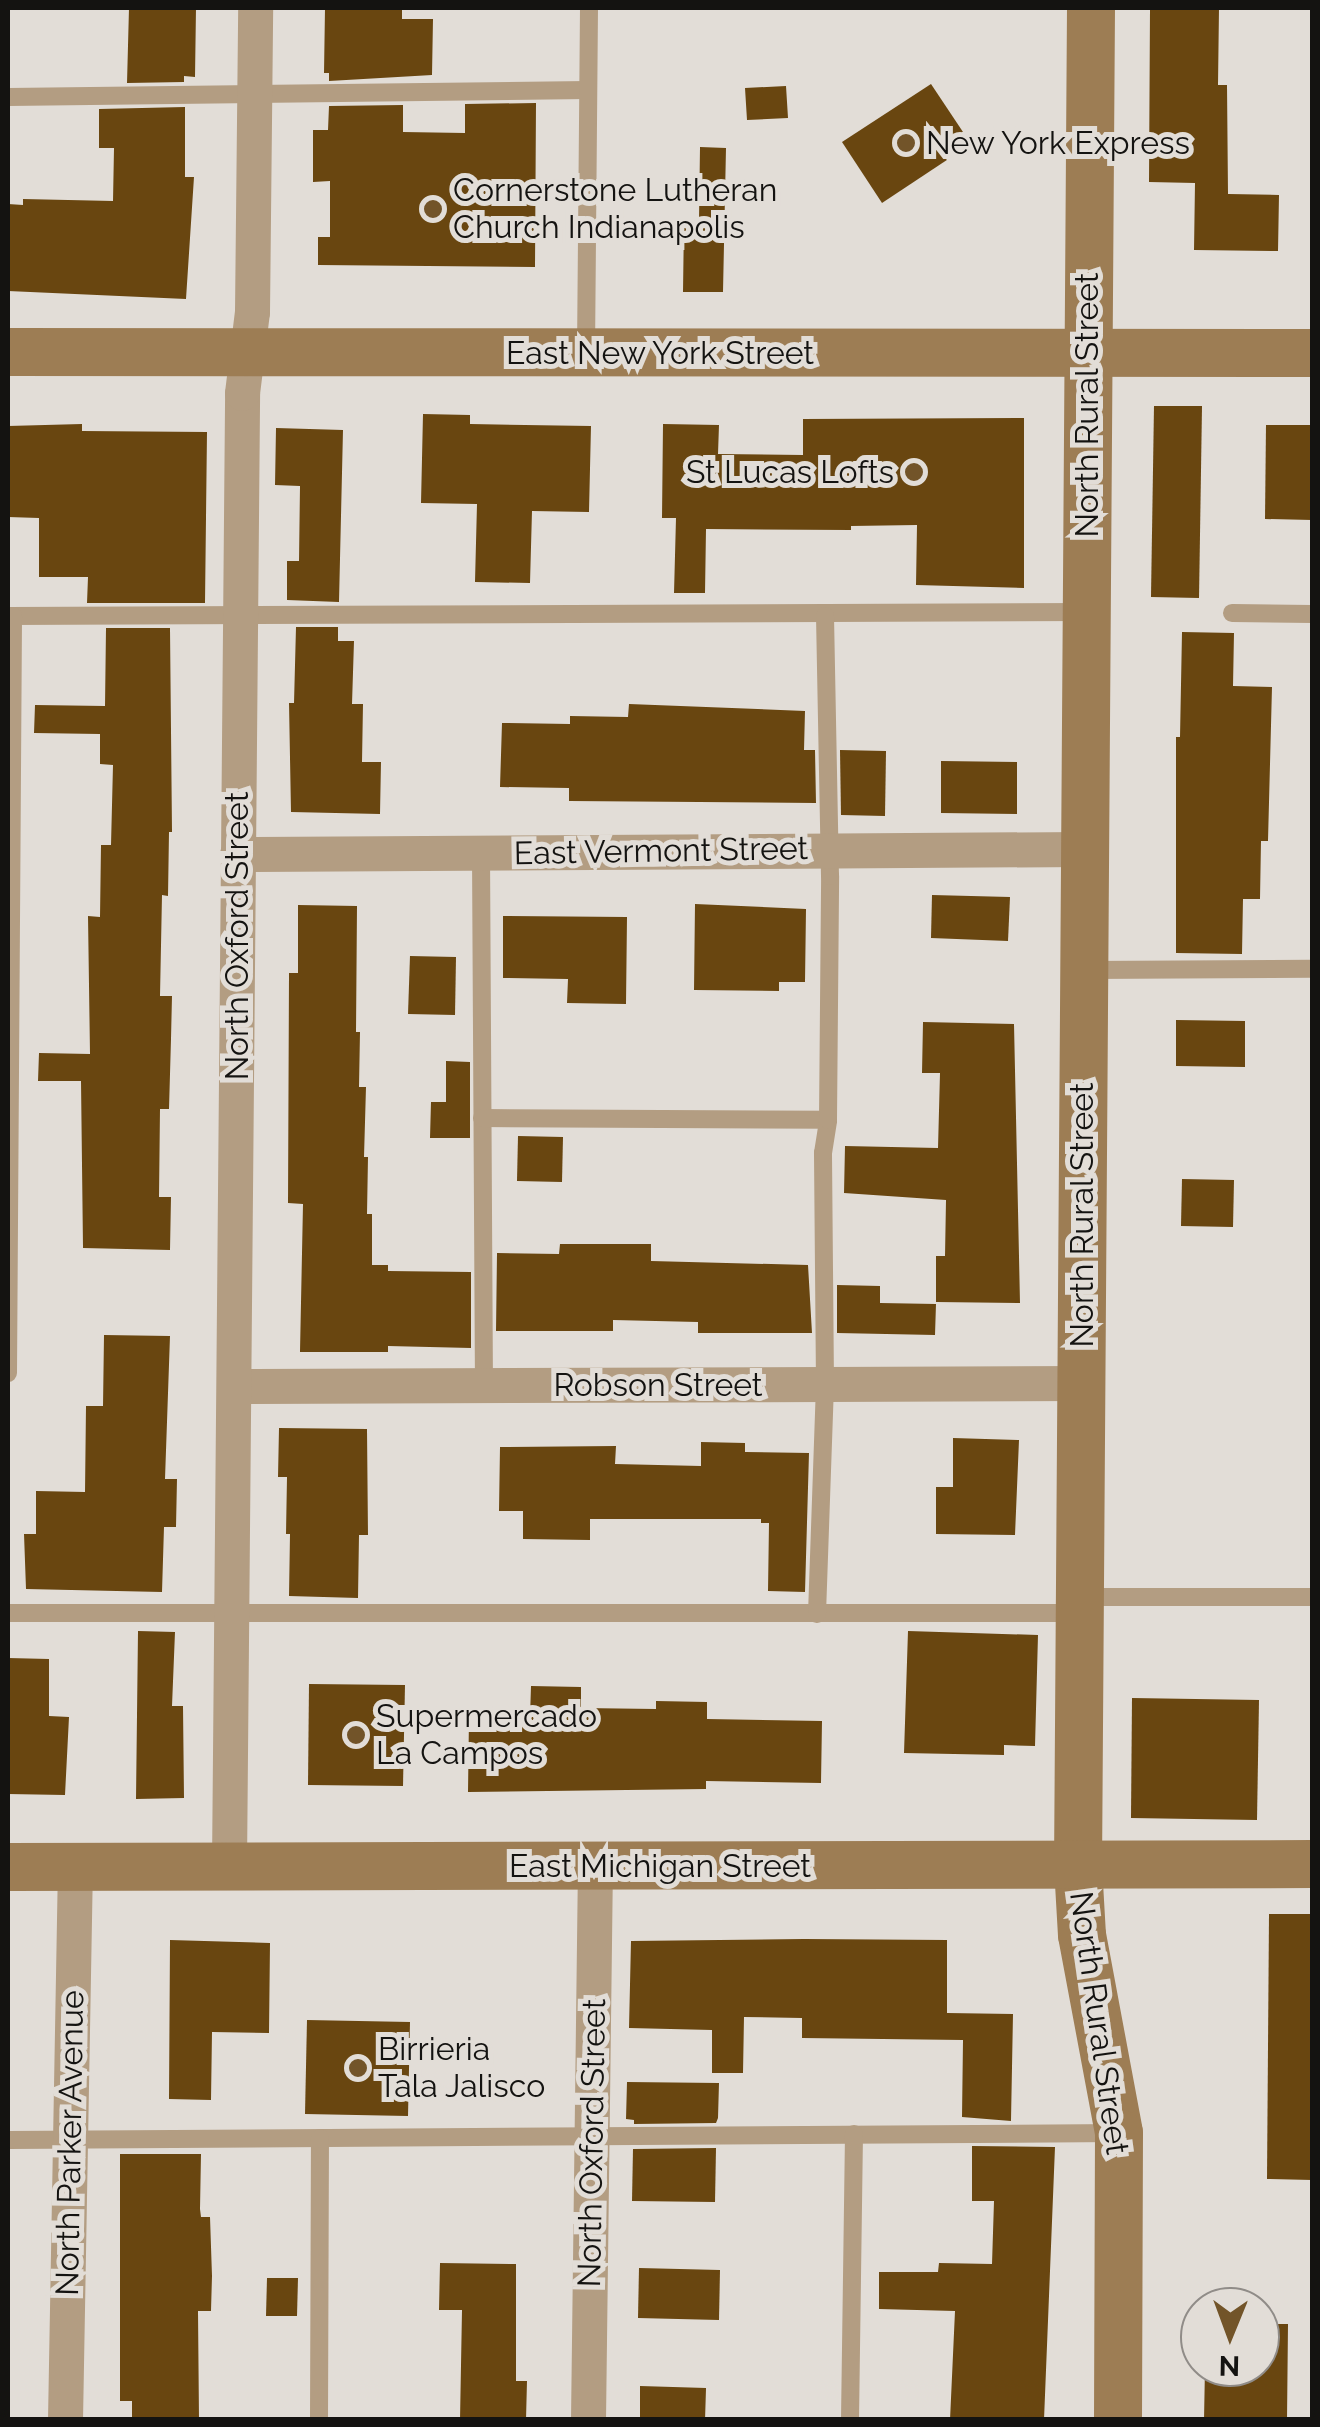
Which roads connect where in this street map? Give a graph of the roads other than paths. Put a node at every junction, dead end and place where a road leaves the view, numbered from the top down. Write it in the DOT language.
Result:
graph roads {
  1 [pos="256,8"];
  2 [pos="588,8"];
  3 [pos="1091,8"];
  4 [pos="588,90"];
  5 [pos="254,95"];
  6 [pos="8,96"];
  7 [pos="8,352"];
  8 [pos="247,352"];
  9 [pos="586,352"];
  10 [pos="1312,353"];
  11 [pos="1088,354"];
  12 [pos="1086,612"];
  13 [pos="1232,614"];
  14 [pos="1312,614"];
  15 [pos="10,616"];
  16 [pos="825,616"];
  17 [pos="240,617"];
  18 [pos="830,849"];
  19 [pos="1084,849"];
  20 [pos="481,853"];
  21 [pos="237,854"];
  22 [pos="1312,969"];
  23 [pos="1084,970"];
  24 [pos="482,1118"];
  25 [pos="828,1120"];
  26 [pos="8,1373"];
  27 [pos="824,1384"];
  28 [pos="1081,1384"];
  29 [pos="484,1385"];
  30 [pos="234,1386"];
  31 [pos="1312,1597"];
  32 [pos="1080,1605"];
  33 [pos="8,1612"];
  34 [pos="232,1614"];
  35 [pos="816,1614"];
  36 [pos="1312,1864"];
  37 [pos="8,1866"];
  38 [pos="75,1866"];
  39 [pos="229,1866"];
  40 [pos="595,1866"];
  41 [pos="1078,1866"];
  42 [pos="1119,2132"];
  43 [pos="854,2134"];
  44 [pos="592,2136"];
  45 [pos="320,2138"];
  46 [pos="8,2140"];
  47 [pos="70,2140"];
  48 [pos="65,2420"];
  49 [pos="320,2420"];
  50 [pos="588,2420"];
  51 [pos="850,2420"];
  52 [pos="1118,2420"];
  1 -- 5 [label="street, North Oxford Street"];
  2 -- 4 [label="lane"];
  3 -- 11 [label="main road, North Rural Street"];
  4 -- 5 [label="lane"];
  4 -- 9 [label="lane"];
  5 -- 6 [label="lane"];
  5 -- 8 [label="street, North Oxford Street"];
  7 -- 8 [label="main road, East New York Street"];
  8 -- 9 [label="main road, East New York Street"];
  8 -- 17 [label="street, North Oxford Street"];
  9 -- 11 [label="main road, East New York Street"];
  10 -- 11 [label="main road, East New York Street"];
  11 -- 12 [label="main road, North Rural Street"];
  12 -- 16 [label="lane"];
  12 -- 19 [label="main road, North Rural Street"];
  13 -- 14 [label="lane"];
  15 -- 17 [label="lane"];
  15 -- 26 [label="lane"];
  16 -- 17 [label="lane"];
  16 -- 18 [label="lane"];
  17 -- 21 [label="street, North Oxford Street"];
  18 -- 19 [label="street, East Vermont Street"];
  18 -- 20 [label="street, East Vermont Street"];
  18 -- 25 [label="lane"];
  19 -- 23 [label="main road, North Rural Street"];
  20 -- 21 [label="street, East Vermont Street"];
  20 -- 24 [label="lane"];
  21 -- 30 [label="street, North Oxford Street"];
  22 -- 23 [label="lane"];
  23 -- 28 [label="main road, North Rural Street"];
  24 -- 25 [label="lane"];
  24 -- 29 [label="lane"];
  25 -- 27 [label="lane"];
  27 -- 28 [label="street, Robson Street"];
  27 -- 29 [label="street, Robson Street"];
  27 -- 35 [label="lane"];
  28 -- 32 [label="main road, North Rural Street"];
  29 -- 30 [label="street, Robson Street"];
  30 -- 34 [label="street, North Oxford Street"];
  31 -- 32 [label="lane"];
  32 -- 35 [label="lane"];
  32 -- 41 [label="main road, North Rural Street"];
  33 -- 34 [label="lane"];
  34 -- 35 [label="lane"];
  34 -- 39 [label="street, North Oxford Street"];
  36 -- 41 [label="main road, East Michigan Street"];
  37 -- 38 [label="main road, East Michigan Street"];
  38 -- 39 [label="main road, East Michigan Street"];
  38 -- 47 [label="street, North Parker Avenue"];
  39 -- 40 [label="main road, East Michigan Street"];
  40 -- 41 [label="main road, East Michigan Street"];
  40 -- 44 [label="street, North Oxford Street"];
  41 -- 42 [label="main road, North Rural Street"];
  42 -- 43 [label="lane"];
  42 -- 52 [label="main road, North Rural Street"];
  43 -- 44 [label="lane"];
  43 -- 51 [label="lane"];
  44 -- 45 [label="lane"];
  44 -- 50 [label="street, North Oxford Street"];
  45 -- 47 [label="lane"];
  45 -- 49 [label="lane"];
  46 -- 47 [label="lane"];
  47 -- 48 [label="street, North Parker Avenue"];
}
